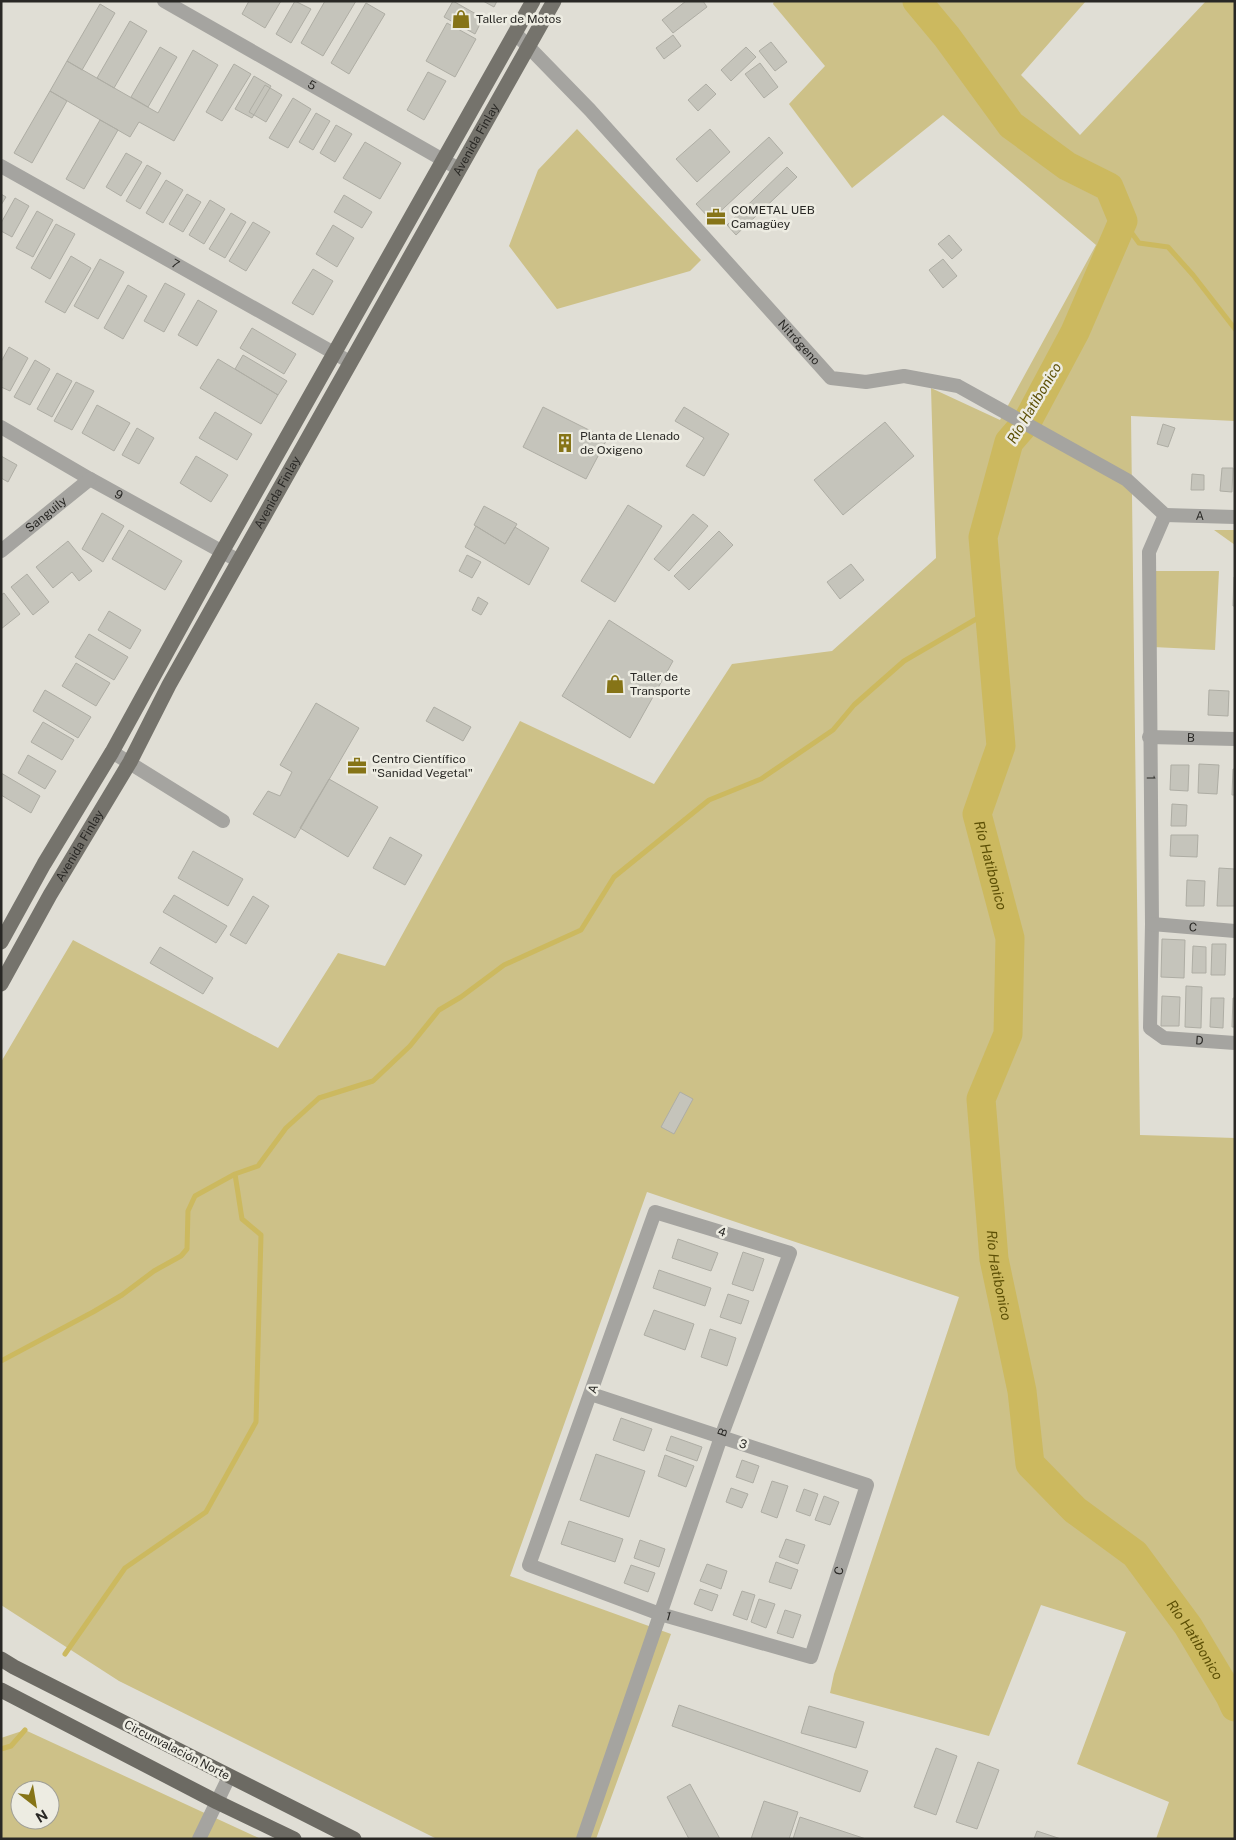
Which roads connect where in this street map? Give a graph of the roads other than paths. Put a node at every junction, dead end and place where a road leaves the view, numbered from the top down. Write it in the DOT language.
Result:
graph roads {
  1 [pos="164,1"];
  2 [pos="533,1"];
  3 [pos="554,1"];
  4 [pos="515,33"];
  5 [pos="528,46"];
  6 [pos="442,160"];
  7 [pos="1,166"];
  8 [pos="458,168"];
  9 [pos="335,354"];
  10 [pos="350,362"];
  11 [pos="1,427"];
  12 [pos="90,479"];
  13 [pos="1164,515"];
  14 [pos="1235,517"];
  15 [pos="1,551"];
  16 [pos="222,552"];
  17 [pos="239,561"];
  18 [pos="1149,737"];
  19 [pos="1235,739"];
  20 [pos="112,752"];
  21 [pos="130,762"];
  22 [pos="223,820"];
  23 [pos="1152,924"];
  24 [pos="1235,931"];
  25 [pos="1,942"];
  26 [pos="1,984"];
  27 [pos="1164,1038"];
  28 [pos="1235,1043"];
  29 [pos="655,1212"];
  30 [pos="790,1253"];
  31 [pos="591,1394"];
  32 [pos="721,1437"];
  33 [pos="867,1485"];
  34 [pos="529,1565"];
  35 [pos="660,1614"];
  36 [pos="812,1657"];
  37 [pos="1,1659"];
  38 [pos="1,1690"];
  39 [pos="229,1777"];
  40 [pos="217,1802"];
  41 [pos="199,1839"];
  42 [pos="294,1839"];
  43 [pos="354,1839"];
  44 [pos="583,1839"];
  1 -- 6 [label="street, 5"];
  2 -- 4 [label="main road, Avenida Finlay"];
  3 -- 5 [label="main road, Avenida Finlay"];
  4 -- 5 [label="street, Nitrógeno"];
  4 -- 6 [label="main road, Avenida Finlay"];
  5 -- 8 [label="main road, Avenida Finlay"];
  5 -- 13 [label="street, Nitrógeno"];
  6 -- 8 [label="street, 5"];
  6 -- 9 [label="main road, Avenida Finlay"];
  7 -- 9 [label="street, 7"];
  8 -- 10 [label="main road, Avenida Finlay"];
  9 -- 10 [label="street, 7"];
  9 -- 16 [label="main road, Avenida Finlay"];
  10 -- 17 [label="main road, Avenida Finlay"];
  11 -- 12 [label="street, 9"];
  12 -- 15 [label="street, Sanguily"];
  12 -- 16 [label="street, 9"];
  13 -- 14 [label="street, A"];
  13 -- 18 [label="street, 1"];
  16 -- 17 [label="street, 9"];
  16 -- 20 [label="main road, Avenida Finlay"];
  17 -- 21 [label="main road, Avenida Finlay"];
  18 -- 19 [label="street, B"];
  18 -- 23 [label="street, 1"];
  20 -- 21 [label="street"];
  20 -- 25 [label="main road, Avenida Finlay"];
  21 -- 22 [label="street"];
  21 -- 26 [label="main road, Avenida Finlay"];
  23 -- 24 [label="street, C"];
  23 -- 27 [label="street, 1"];
  27 -- 28 [label="street, D"];
  29 -- 30 [label="street, 4"];
  29 -- 31 [label="street, A"];
  30 -- 32 [label="street, B"];
  31 -- 32 [label="street, 3"];
  31 -- 34 [label="street, A"];
  32 -- 33 [label="street, 3"];
  32 -- 35 [label="street, B"];
  33 -- 36 [label="street, C"];
  34 -- 35 [label="street, 1"];
  35 -- 36 [label="street, 1"];
  35 -- 44 [label="street, B"];
  37 -- 39 [label="highway, Circunvalación Norte"];
  38 -- 40 [label="highway"];
  39 -- 40 [label="street"];
  39 -- 43 [label="highway, Circunvalación Norte"];
  40 -- 41 [label="street"];
  40 -- 42 [label="highway"];
}
